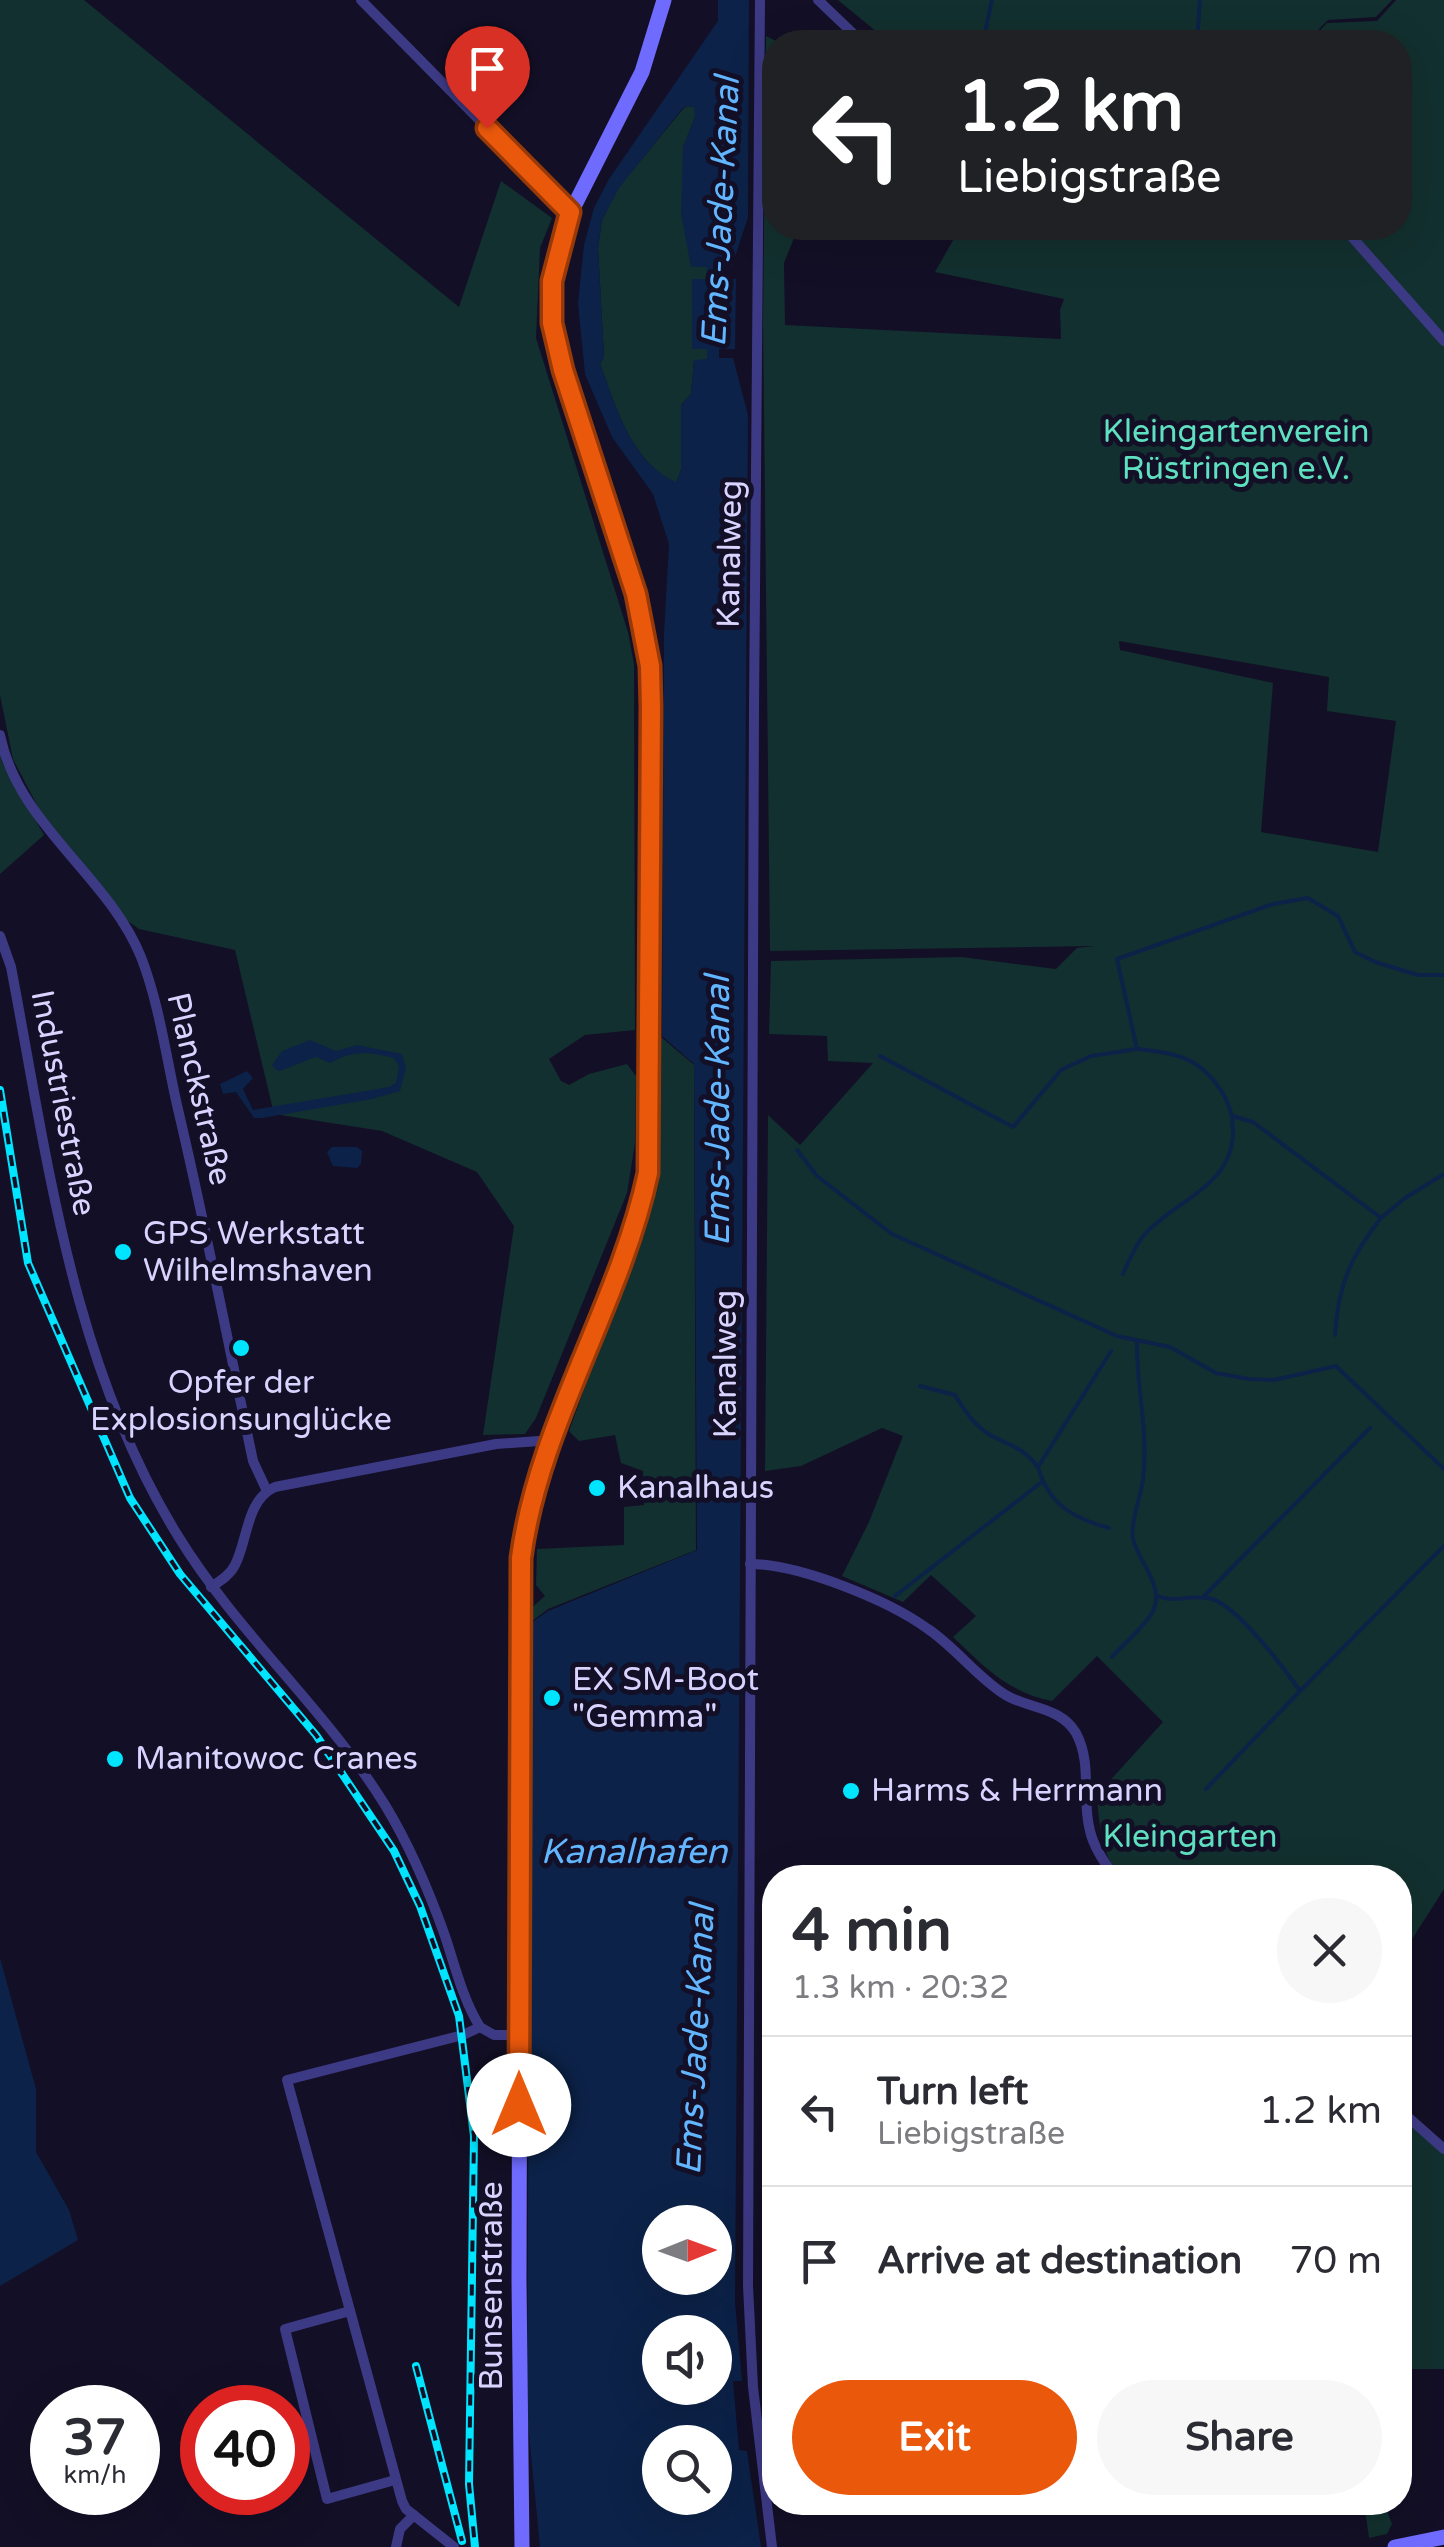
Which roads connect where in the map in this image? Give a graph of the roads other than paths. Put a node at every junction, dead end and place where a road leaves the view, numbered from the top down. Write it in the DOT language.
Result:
graph roads {
  1 [pos="361,0"];
  2 [pos="664,0"];
  3 [pos="760,0"];
  4 [pos="818,0"];
  5 [pos="849,30"];
  6 [pos="570,212"];
  7 [pos="1355,240"];
  8 [pos="1444,341"];
  9 [pos="0,735"];
  10 [pos="0,936"];
  11 [pos="552,1445"];
  12 [pos="267,1490"];
  13 [pos="750,1564"];
  14 [pos="211,1587"];
  15 [pos="1107,1865"];
  16 [pos="480,2027"];
  17 [pos="519,2035"];
  18 [pos="1412,2121"];
  19 [pos="1444,2149"];
  20 [pos="350,2311"];
  21 [pos="762,2462"];
  22 [pos="395,2480"];
  23 [pos="414,2515"];
  24 [pos="768,2515"];
  25 [pos="1444,2537"];
  26 [pos="521,2539"];
  27 [pos="396,2547"];
  28 [pos="454,2547"];
  29 [pos="772,2547"];
  30 [pos="1395,2547"];
  1 -- 6 [label="street"];
  2 -- 6 [label="street, Bunsenstraße"];
  3 -- 13 [label="street, Kanalweg"];
  4 -- 5 [label="street"];
  6 -- 11 [label="street, Bunsenstraße"];
  7 -- 8 [label="street"];
  9 -- 12 [label="street, Planckstraße"];
  10 -- 14 [label="street, Industriestraße"];
  11 -- 12 [label="street"];
  11 -- 17 [label="street, Bunsenstraße"];
  12 -- 14 [label="street"];
  13 -- 15 [label="street"];
  13 -- 21 [label="street, Kanalweg"];
  14 -- 16 [label="street, Industriestraße"];
  16 -- 17 [label="street"];
  16 -- 20 [label="street"];
  17 -- 26 [label="street, Bunsenstraße"];
  18 -- 19 [label="street"];
  20 -- 22 [label="street"];
  20 -- 22 [label="street"];
  22 -- 23 [label="street"];
  23 -- 27 [label="street"];
  23 -- 28 [label="street"];
  24 -- 29 [label="street, Kanalweg"];
  25 -- 30 [label="street"];
}
